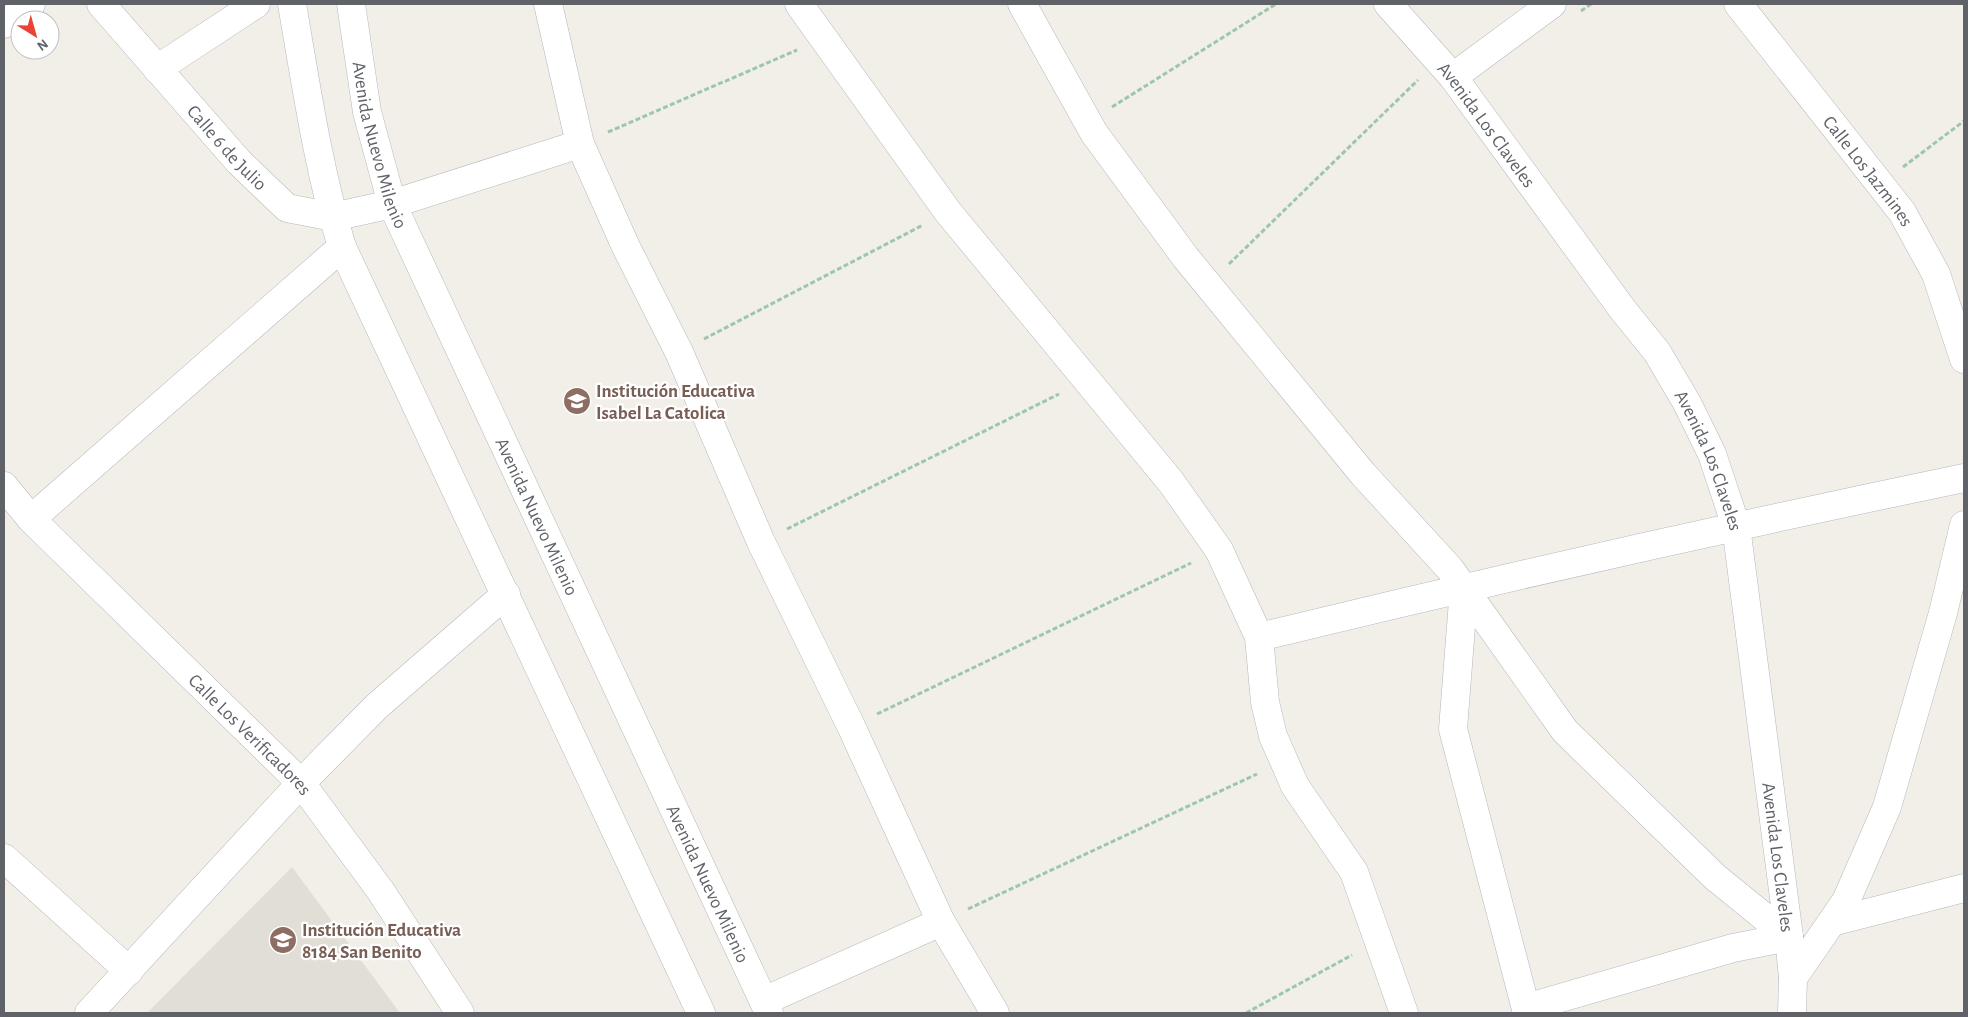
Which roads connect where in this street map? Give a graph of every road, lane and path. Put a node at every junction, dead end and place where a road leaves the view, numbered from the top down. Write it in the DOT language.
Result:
graph roads {
  1 [pos="31,4"];
  2 [pos="101,4"];
  3 [pos="256,4"];
  4 [pos="292,4"];
  5 [pos="351,4"];
  6 [pos="548,4"];
  7 [pos="800,4"];
  8 [pos="1022,4"];
  9 [pos="1276,4"];
  10 [pos="1388,4"];
  11 [pos="1552,4"];
  12 [pos="1738,4"];
  13 [pos="4,24"];
  14 [pos="825,38"];
  15 [pos="157,69"];
  16 [pos="1445,69"];
  17 [pos="1964,121"];
  18 [pos="1089,122"];
  19 [pos="580,144"];
  20 [pos="1880,184"];
  21 [pos="392,204"];
  22 [pos="948,212"];
  23 [pos="333,217"];
  24 [pos="342,247"];
  25 [pos="1208,284"];
  26 [pos="679,352"];
  27 [pos="1964,359"];
  28 [pos="1087,382"];
  29 [pos="1964,478"];
  30 [pos="4,486"];
  31 [pos="31,519"];
  32 [pos="1964,525"];
  33 [pos="1736,526"];
  34 [pos="761,542"];
  35 [pos="1219,550"];
  36 [pos="1464,588"];
  37 [pos="506,594"];
  38 [pos="1259,638"];
  39 [pos="851,726"];
  40 [pos="1285,761"];
  41 [pos="301,783"];
  42 [pos="4,858"];
  43 [pos="1964,888"];
  44 [pos="941,922"];
  45 [pos="1832,922"];
  46 [pos="1789,937"];
  47 [pos="1379,940"];
  48 [pos="129,971"];
  49 [pos="1793,978"];
  50 [pos="766,1007"];
  51 [pos="1527,1011"];
  52 [pos="90,1013"];
  53 [pos="460,1013"];
  54 [pos="701,1013"];
  55 [pos="995,1013"];
  56 [pos="1246,1013"];
  57 [pos="1404,1013"];
  58 [pos="1792,1013"];
  1 -- 13 [label="street"];
  2 -- 15 [label="street, Calle 6 de Julio"];
  3 -- 15 [label="street"];
  4 -- 23 [label="street"];
  5 -- 21 [label="street, Avenida Nuevo Milenio"];
  6 -- 19 [label="street"];
  7 -- 14 [label="street"];
  8 -- 18 [label="street"];
  9 -- 18 [label="path"];
  10 -- 16 [label="street, Avenida Los Claveles"];
  11 -- 16 [label="street"];
  12 -- 20 [label="street, Calle Los Jazmines"];
  14 -- 19 [label="path"];
  14 -- 22 [label="street"];
  15 -- 23 [label="street, Calle 6 de Julio"];
  16 -- 25 [label="path"];
  16 -- 33 [label="street, Avenida Los Claveles"];
  17 -- 20 [label="path"];
  18 -- 25 [label="street"];
  19 -- 21 [label="street, Calle 6 de Julio"];
  19 -- 26 [label="street"];
  20 -- 27 [label="street, Calle Los Jazmines"];
  21 -- 23 [label="street, Calle 6 de Julio"];
  21 -- 50 [label="street, Avenida Nuevo Milenio"];
  22 -- 26 [label="path"];
  22 -- 28 [label="street"];
  23 -- 24 [label="street"];
  24 -- 31 [label="street"];
  24 -- 37 [label="street"];
  25 -- 36 [label="street"];
  26 -- 34 [label="street"];
  28 -- 34 [label="path"];
  28 -- 35 [label="street"];
  29 -- 33 [label="street"];
  30 -- 31 [label="street, Calle Los Verificadores"];
  31 -- 41 [label="street, Calle Los Verificadores"];
  32 -- 45 [label="street"];
  33 -- 36 [label="street"];
  33 -- 46 [label="street, Avenida Los Claveles"];
  34 -- 39 [label="street"];
  35 -- 38 [label="street"];
  35 -- 39 [label="path"];
  36 -- 38 [label="street"];
  36 -- 46 [label="street"];
  36 -- 51 [label="street"];
  37 -- 41 [label="street"];
  37 -- 54 [label="street"];
  38 -- 40 [label="street"];
  39 -- 44 [label="street"];
  40 -- 44 [label="path"];
  40 -- 47 [label="street"];
  41 -- 48 [label="street"];
  41 -- 53 [label="street, Calle Los Verificadores"];
  42 -- 48 [label="street"];
  43 -- 45 [label="street"];
  44 -- 50 [label="street"];
  44 -- 55 [label="street"];
  45 -- 49 [label="street"];
  46 -- 49 [label="street, Avenida Los Claveles"];
  46 -- 51 [label="street"];
  47 -- 56 [label="path"];
  47 -- 57 [label="street"];
  48 -- 52 [label="street"];
  49 -- 58 [label="street, Avenida Los Claveles"];
}
